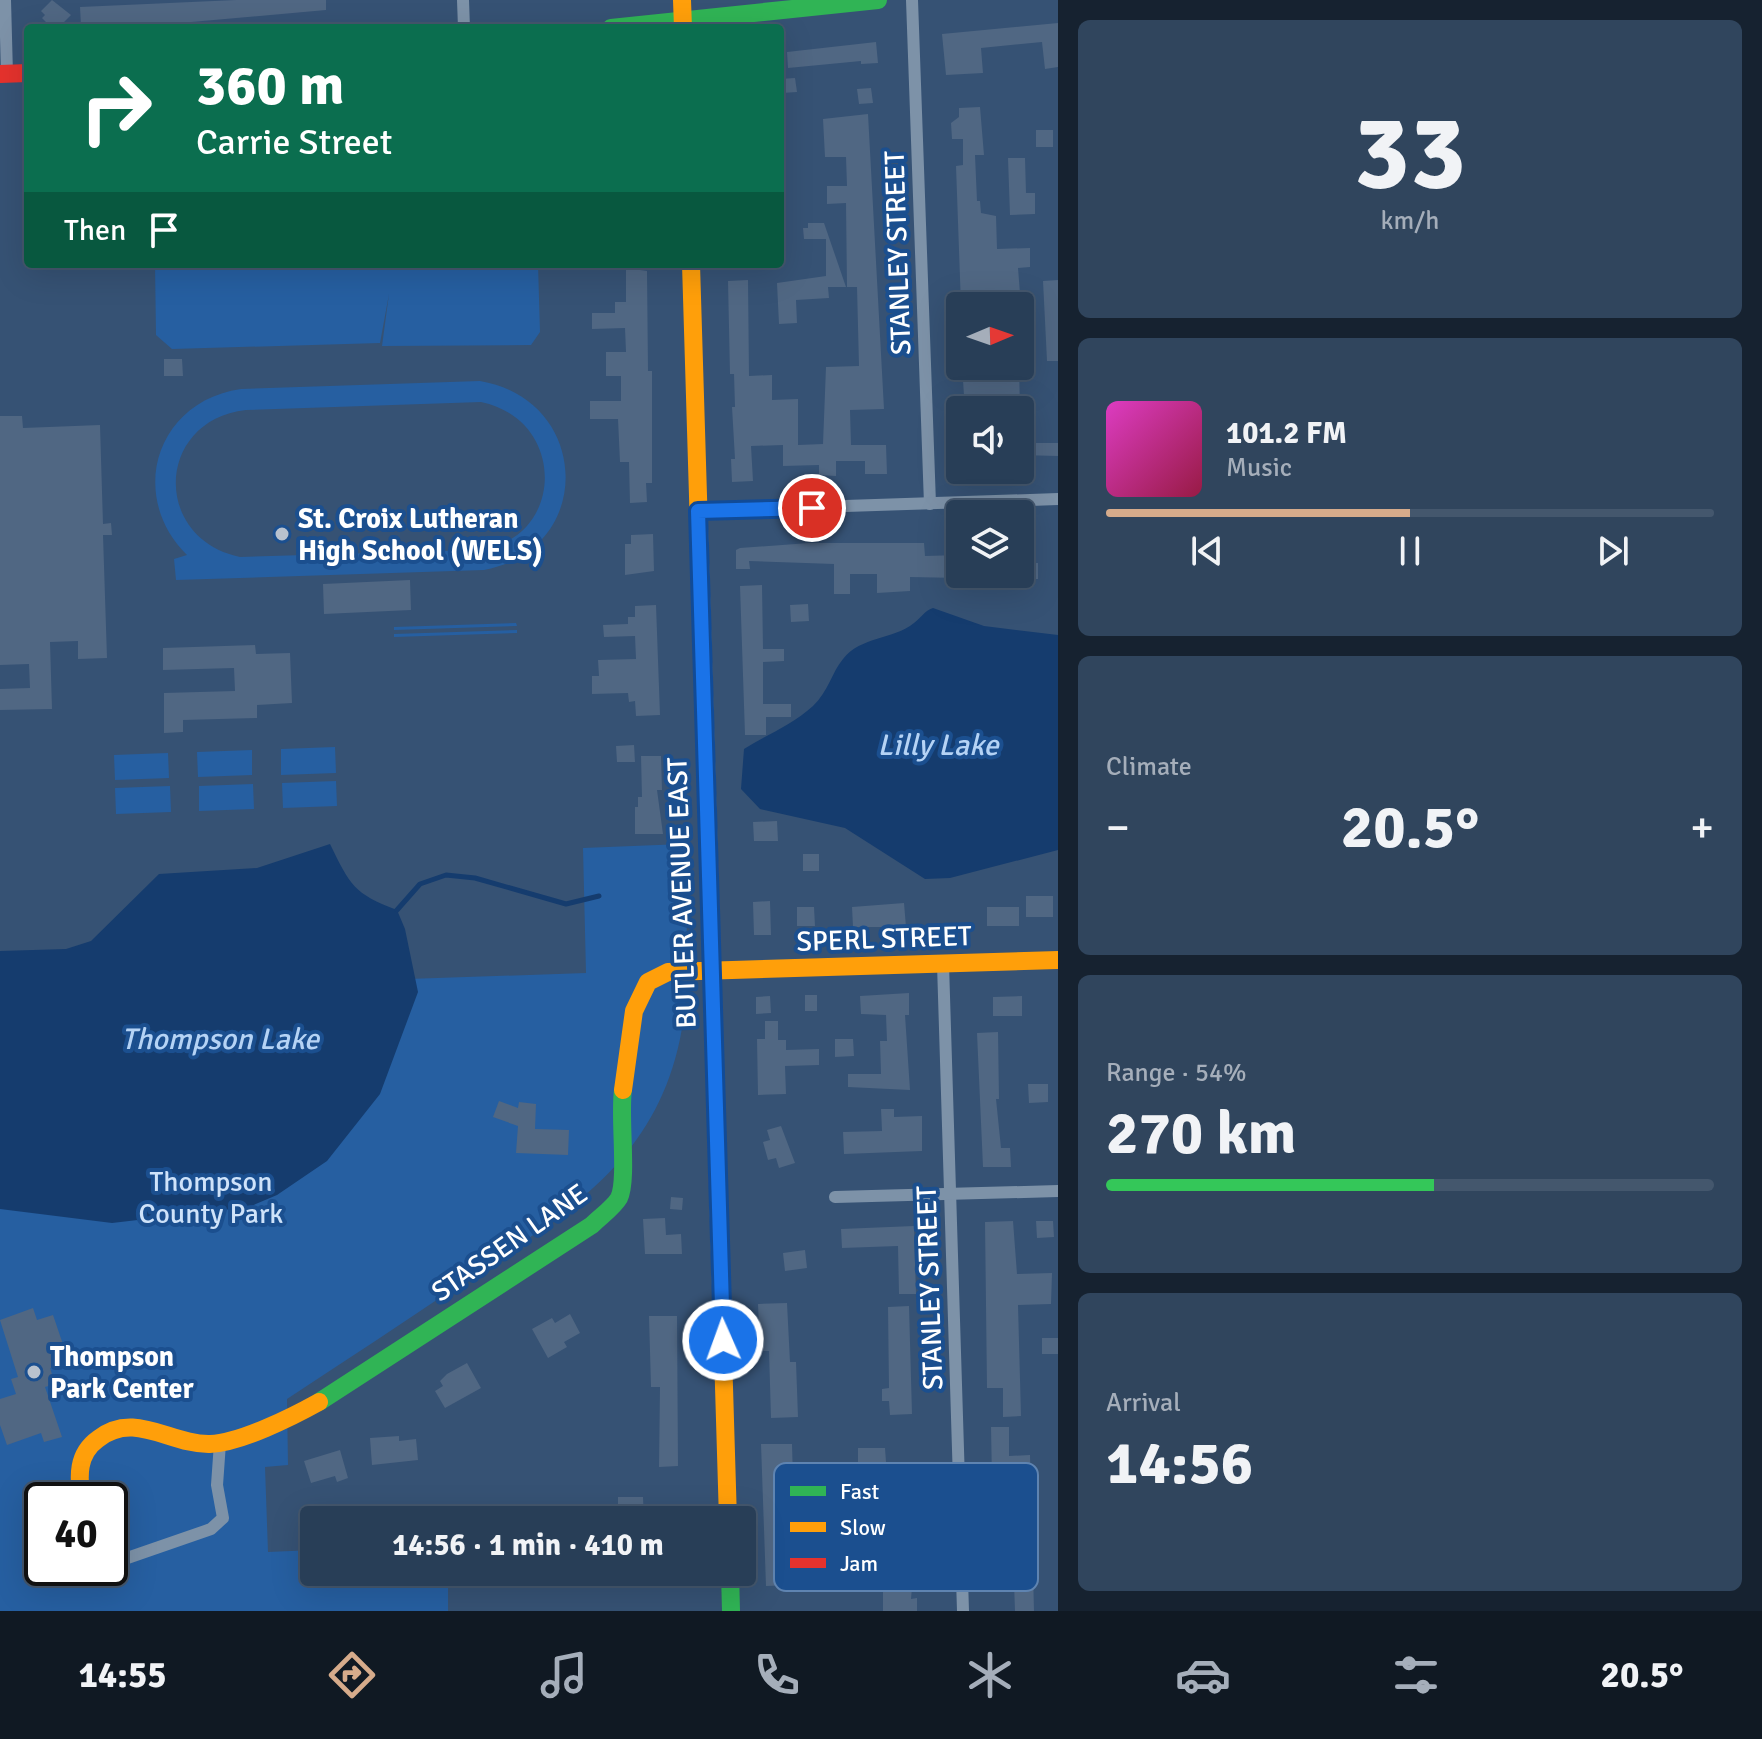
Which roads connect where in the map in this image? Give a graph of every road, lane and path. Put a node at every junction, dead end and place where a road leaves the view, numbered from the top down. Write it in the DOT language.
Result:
graph roads {
  1 [pos="5,0"];
  2 [pos="463,0"];
  3 [pos="682,0"];
  4 [pos="878,0"];
  5 [pos="912,0"];
  6 [pos="464,24"];
  7 [pos="683,24"];
  8 [pos="691,24"];
  9 [pos="24,73"];
  10 [pos="4,74"];
  11 [pos="691,268"];
  12 [pos="1058,499"];
  13 [pos="930,504"];
  14 [pos="698,511"];
  15 [pos="1058,960"];
  16 [pos="943,964"];
  17 [pos="711,972"];
  18 [pos="1058,1191"];
  19 [pos="950,1195"];
  20 [pos="835,1197"];
  21 [pos="220,1443"];
  22 [pos="958,1463"];
  23 [pos="78,1482"];
  24 [pos="728,1506"];
  25 [pos="128,1558"];
  26 [pos="730,1586"];
  27 [pos="962,1591"];
  28 [pos="731,1611"];
  29 [pos="963,1611"];
  1 -- 10 [label="street"];
  2 -- 6 [label="street"];
  3 -- 7 [label="street"];
  4 -- 8 [label="street"];
  5 -- 13 [label="street, STANLEY STREET"];
  9 -- 10 [label="street"];
  11 -- 14 [label="street, BUTLER AVENUE EAST"];
  12 -- 13 [label="street"];
  13 -- 14 [label="street"];
  14 -- 17 [label="street, BUTLER AVENUE EAST"];
  15 -- 16 [label="street, SPERL STREET"];
  16 -- 17 [label="street, SPERL STREET"];
  16 -- 19 [label="street, STANLEY STREET"];
  17 -- 21 [label="street, STASSEN LANE"];
  17 -- 24 [label="street, BUTLER AVENUE EAST"];
  18 -- 19 [label="street"];
  19 -- 20 [label="street"];
  19 -- 22 [label="street, STANLEY STREET"];
  21 -- 23 [label="street"];
  21 -- 25 [label="street"];
  26 -- 28 [label="street"];
  27 -- 29 [label="street, STANLEY STREET"];
}
